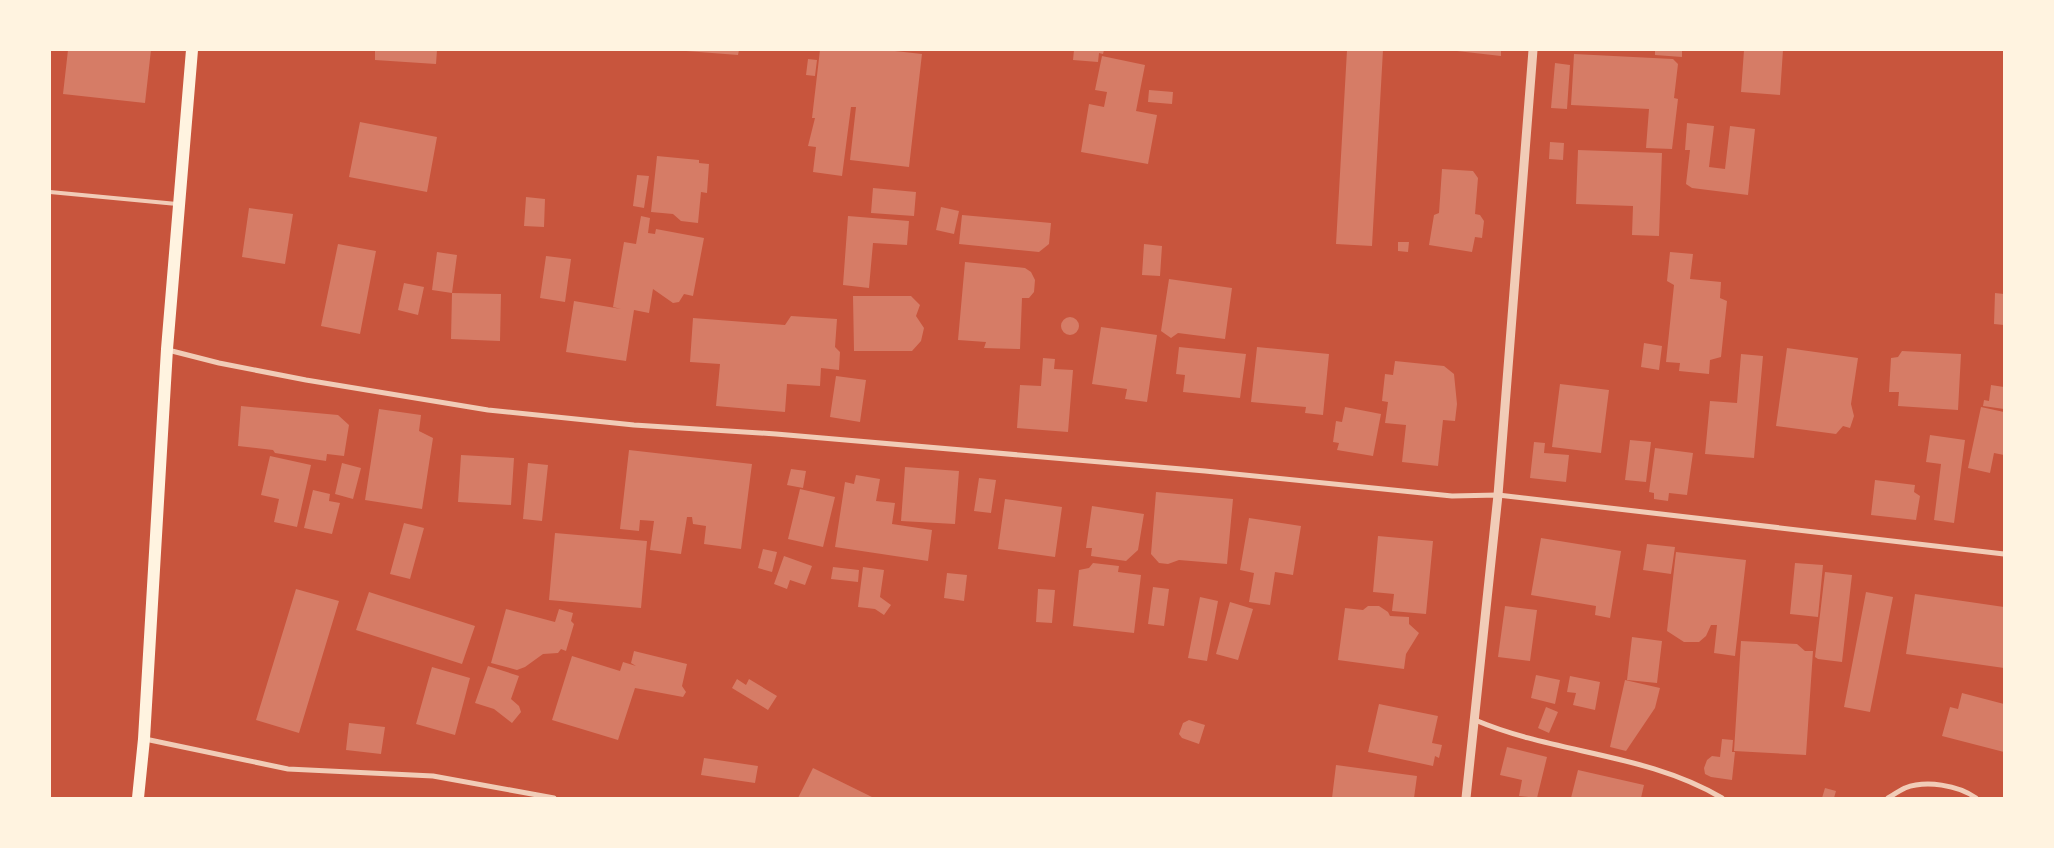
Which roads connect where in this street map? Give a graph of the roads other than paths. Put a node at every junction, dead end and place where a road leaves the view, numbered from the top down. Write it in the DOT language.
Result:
graph roads {
  1 [pos="192,50"];
  2 [pos="1533,50"];
  3 [pos="50,192"];
  4 [pos="180,204"];
  5 [pos="167,349"];
  6 [pos="1498,495"];
  7 [pos="2004,554"];
  8 [pos="1475,720"];
  9 [pos="144,739"];
  10 [pos="138,798"];
  11 [pos="554,798"];
  12 [pos="1466,798"];
  13 [pos="1722,798"];
  14 [pos="1888,798"];
  15 [pos="1976,798"];
  1 -- 4 [label="main road"];
  2 -- 6 [label="street"];
  3 -- 4 [label="lane"];
  4 -- 5 [label="main road"];
  5 -- 6 [label="street"];
  5 -- 9 [label="main road"];
  6 -- 7 [label="street"];
  6 -- 8 [label="street"];
  8 -- 12 [label="street"];
  8 -- 13 [label="street"];
  9 -- 10 [label="main road"];
  9 -- 11 [label="street"];
  14 -- 15 [label="street"];
}
